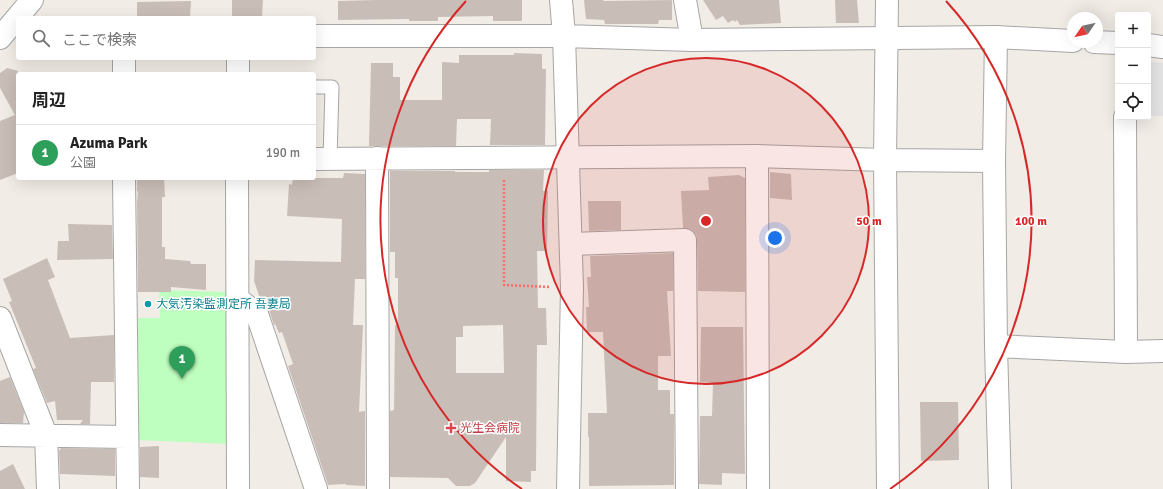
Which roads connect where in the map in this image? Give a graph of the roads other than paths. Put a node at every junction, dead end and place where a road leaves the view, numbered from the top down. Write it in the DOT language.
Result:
graph roads {
  1 [pos="32,0"];
  2 [pos="561,0"];
  3 [pos="685,0"];
  4 [pos="887,0"];
  5 [pos="20,16"];
  6 [pos="16,21"];
  7 [pos="5,36"];
  8 [pos="316,36"];
  9 [pos="564,36"];
  10 [pos="887,37"];
  11 [pos="996,37"];
  12 [pos="692,40"];
  13 [pos="1067,41"];
  14 [pos="1103,42"];
  15 [pos="1115,43"];
  16 [pos="1151,46"];
  17 [pos="1163,47"];
  18 [pos="124,60"];
  19 [pos="238,60"];
  20 [pos="124,72"];
  21 [pos="238,72"];
  22 [pos="316,87"];
  23 [pos="1125,120"];
  24 [pos="757,156"];
  25 [pos="568,157"];
  26 [pos="377,158"];
  27 [pos="322,159"];
  28 [pos="885,160"];
  29 [pos="994,161"];
  30 [pos="124,180"];
  31 [pos="237,180"];
  32 [pos="571,244"];
  33 [pos="238,299"];
  34 [pos="0,318"];
  35 [pos="996,346"];
  36 [pos="1163,351"];
  37 [pos="1126,352"];
  38 [pos="0,435"];
  39 [pos="46,436"];
  40 [pos="127,437"];
  41 [pos="48,489"];
  42 [pos="128,489"];
  43 [pos="238,489"];
  44 [pos="316,489"];
  45 [pos="378,489"];
  46 [pos="568,489"];
  47 [pos="688,489"];
  48 [pos="758,489"];
  49 [pos="888,489"];
  50 [pos="1000,489"];
  1 -- 5 [label="street"];
  2 -- 9 [label="street"];
  3 -- 12 [label="street"];
  4 -- 10 [label="street"];
  6 -- 7 [label="street"];
  8 -- 9 [label="street"];
  9 -- 12 [label="street"];
  9 -- 25 [label="street"];
  10 -- 11 [label="street"];
  10 -- 12 [label="street"];
  10 -- 28 [label="street"];
  11 -- 13 [label="street"];
  11 -- 29 [label="street"];
  14 -- 15 [label="street"];
  16 -- 17 [label="street"];
  18 -- 20 [label="street"];
  19 -- 21 [label="street"];
  22 -- 27 [label="lane"];
  23 -- 37 [label="street"];
  24 -- 25 [label="street"];
  24 -- 28 [label="street"];
  24 -- 48 [label="street"];
  25 -- 26 [label="street"];
  25 -- 32 [label="street"];
  26 -- 27 [label="street"];
  26 -- 45 [label="street"];
  28 -- 29 [label="street"];
  28 -- 49 [label="street"];
  29 -- 35 [label="street"];
  30 -- 40 [label="street"];
  31 -- 33 [label="street"];
  32 -- 46 [label="street"];
  32 -- 47 [label="street"];
  33 -- 43 [label="street"];
  33 -- 44 [label="street"];
  34 -- 39 [label="street"];
  35 -- 37 [label="street"];
  35 -- 50 [label="street"];
  36 -- 37 [label="street"];
  38 -- 39 [label="street"];
  39 -- 40 [label="street"];
  39 -- 41 [label="street"];
  40 -- 42 [label="street"];
}
